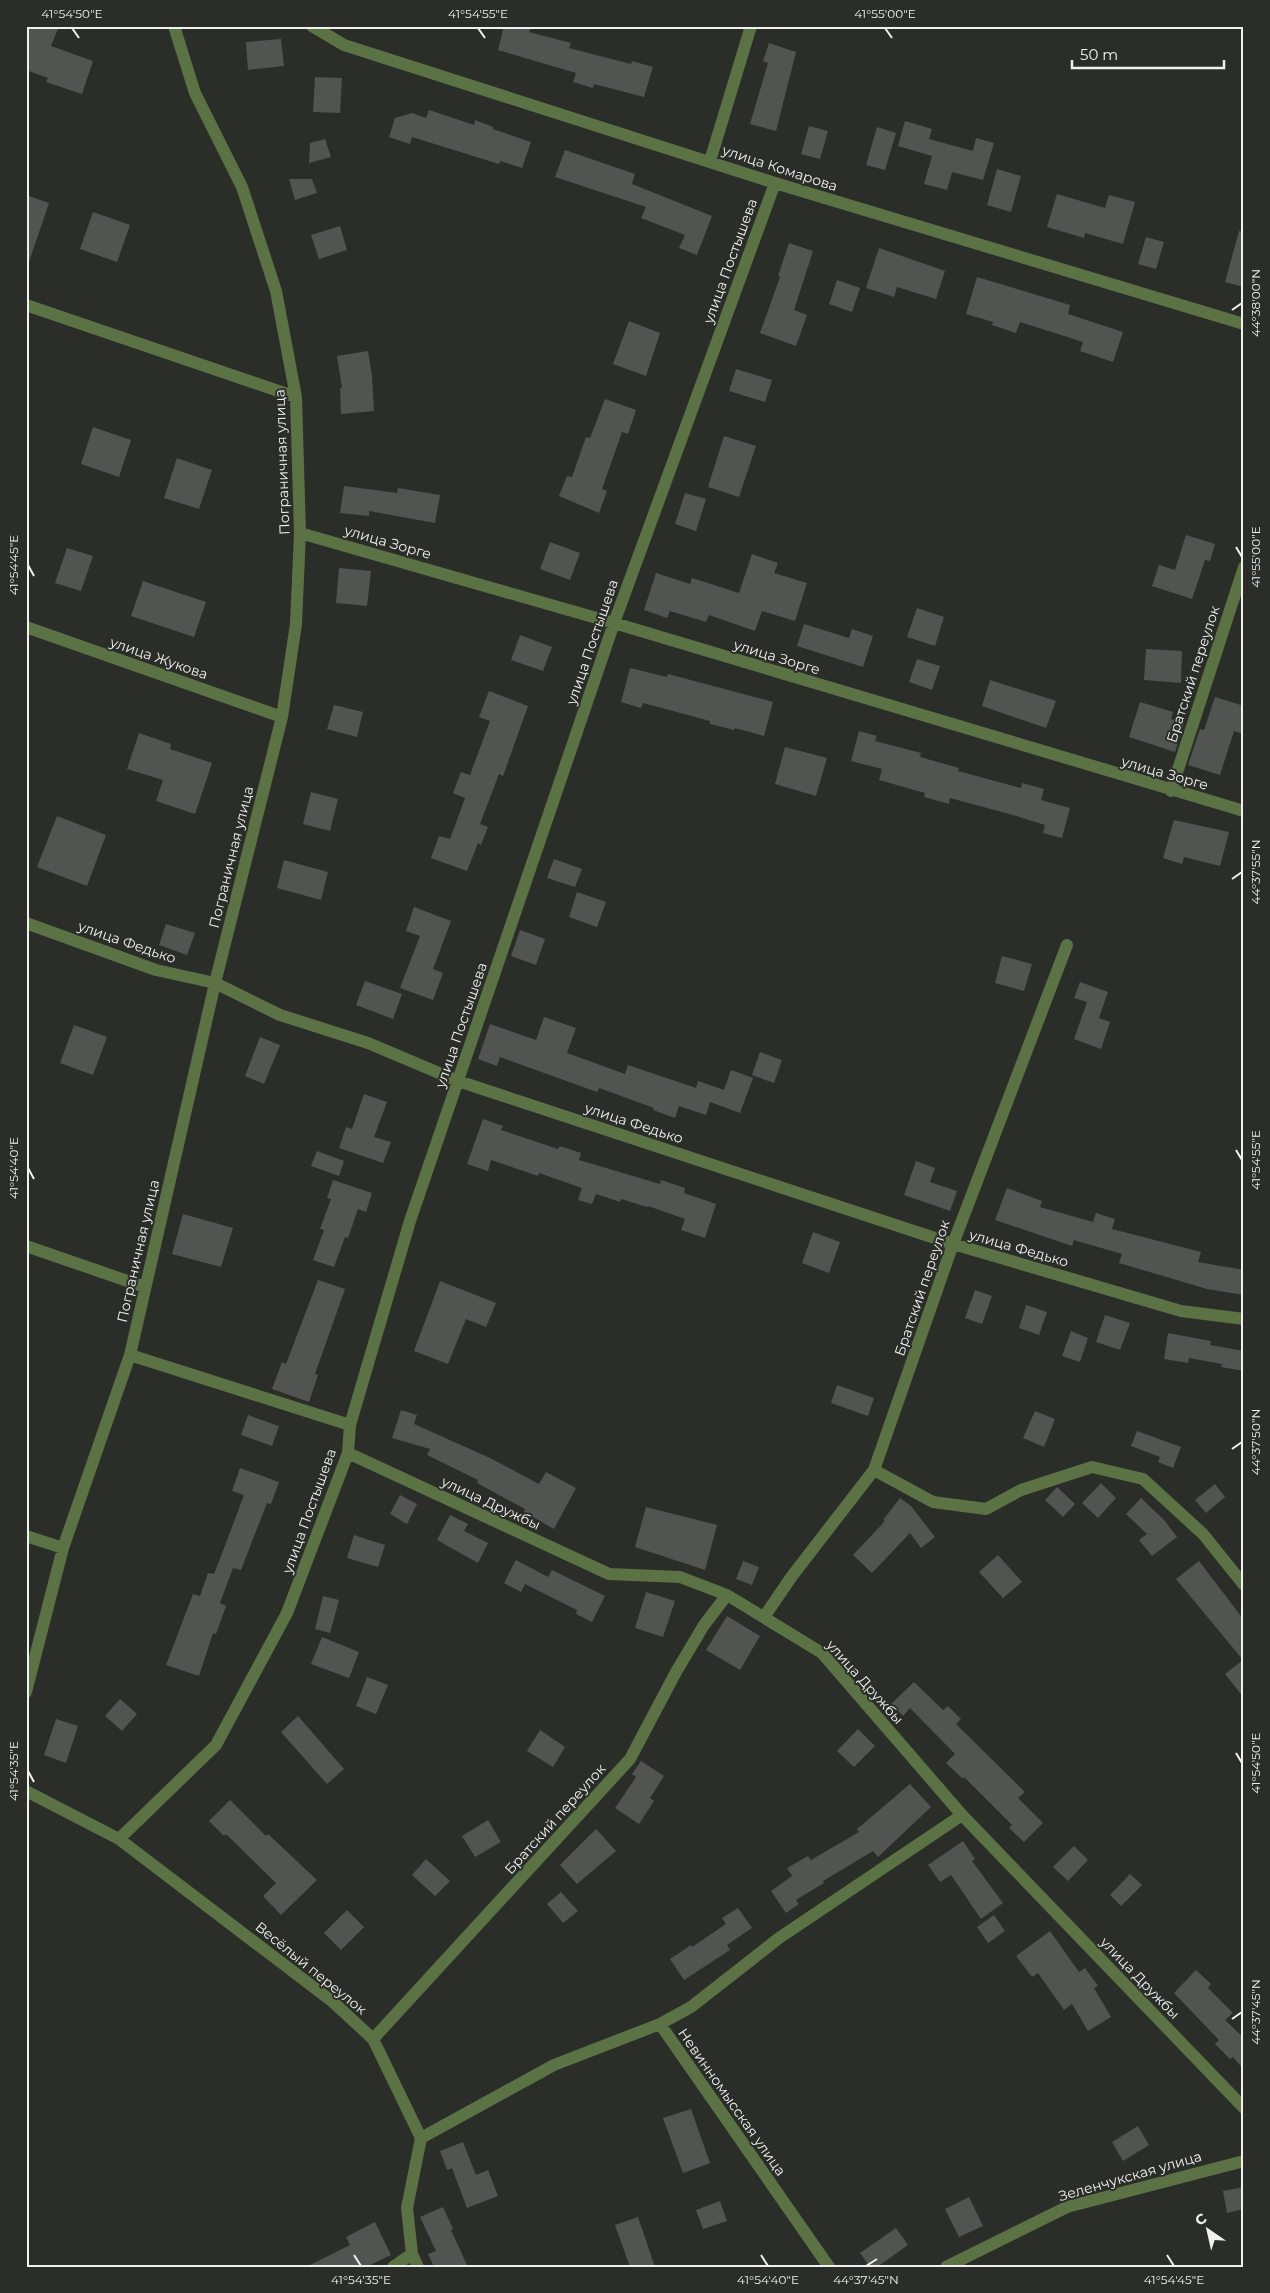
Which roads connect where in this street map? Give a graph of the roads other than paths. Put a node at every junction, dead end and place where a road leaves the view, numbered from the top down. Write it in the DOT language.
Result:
graph roads {
  1 [pos="174,26"];
  2 [pos="312,26"];
  3 [pos="751,26"];
  4 [pos="710,161"];
  5 [pos="775,183"];
  6 [pos="26,305"];
  7 [pos="1244,324"];
  8 [pos="296,397"];
  9 [pos="300,533"];
  10 [pos="1244,567"];
  11 [pos="614,623"];
  12 [pos="26,627"];
  13 [pos="282,716"];
  14 [pos="1171,791"];
  15 [pos="1244,811"];
  16 [pos="26,923"];
  17 [pos="1066,946"];
  18 [pos="215,983"];
  19 [pos="458,1081"];
  20 [pos="953,1244"];
  21 [pos="26,1246"];
  22 [pos="145,1288"];
  23 [pos="1244,1319"];
  24 [pos="130,1355"];
  25 [pos="350,1425"];
  26 [pos="348,1453"];
  27 [pos="874,1470"];
  28 [pos="26,1536"];
  29 [pos="63,1548"];
  30 [pos="1244,1584"];
  31 [pos="727,1595"];
  32 [pos="764,1617"];
  33 [pos="26,1692"];
  34 [pos="26,1791"];
  35 [pos="962,1815"];
  36 [pos="119,1839"];
  37 [pos="660,2024"];
  38 [pos="373,2039"];
  39 [pos="1244,2108"];
  40 [pos="421,2138"];
  41 [pos="1244,2161"];
  42 [pos="412,2254"];
  43 [pos="393,2267"];
  44 [pos="418,2267"];
  45 [pos="829,2267"];
  46 [pos="946,2267"];
  1 -- 8 [label="street, Пограничная улица"];
  2 -- 4 [label="street, улица Комарова"];
  3 -- 4 [label="street"];
  4 -- 5 [label="street, улица Комарова"];
  5 -- 7 [label="street, улица Комарова"];
  5 -- 11 [label="street, улица Постышева"];
  6 -- 8 [label="street"];
  8 -- 9 [label="street, Пограничная улица"];
  9 -- 11 [label="street, улица Зорге"];
  9 -- 13 [label="street, Пограничная улица"];
  10 -- 14 [label="street, Братский переулок"];
  11 -- 14 [label="street, улица Зорге"];
  11 -- 19 [label="street, улица Постышева"];
  12 -- 13 [label="street, улица Жукова"];
  13 -- 18 [label="street, Пограничная улица"];
  14 -- 15 [label="street, улица Зорге"];
  16 -- 18 [label="street, улица Федько"];
  17 -- 20 [label="street, Братский переулок"];
  18 -- 19 [label="street, улица Федько"];
  18 -- 22 [label="street, Пограничная улица"];
  19 -- 20 [label="street, улица Федько"];
  19 -- 25 [label="street, улица Постышева"];
  20 -- 23 [label="street, улица Федько"];
  20 -- 27 [label="street, Братский переулок"];
  21 -- 22 [label="street"];
  22 -- 24 [label="street, Пограничная улица"];
  24 -- 25 [label="street"];
  24 -- 29 [label="street, Пограничная улица"];
  25 -- 26 [label="street, улица Постышева"];
  26 -- 31 [label="street, улица Дружбы"];
  26 -- 36 [label="street, улица Постышева"];
  27 -- 30 [label="street"];
  27 -- 32 [label="street, Братский переулок"];
  28 -- 29 [label="street"];
  29 -- 33 [label="street, Пограничная улица"];
  31 -- 32 [label="street, улица Дружбы"];
  31 -- 38 [label="street, Братский переулок"];
  32 -- 35 [label="street, улица Дружбы"];
  34 -- 36 [label="street, Весёлый переулок"];
  35 -- 37 [label="street"];
  35 -- 39 [label="street, улица Дружбы"];
  36 -- 38 [label="street, Весёлый переулок"];
  37 -- 40 [label="street, Невинномысская улица"];
  37 -- 45 [label="street, Невинномысская улица"];
  38 -- 40 [label="street, Весёлый переулок"];
  40 -- 42 [label="street"];
  41 -- 46 [label="street, Зеленчукская улица"];
  42 -- 43 [label="street"];
  42 -- 44 [label="street"];
}
